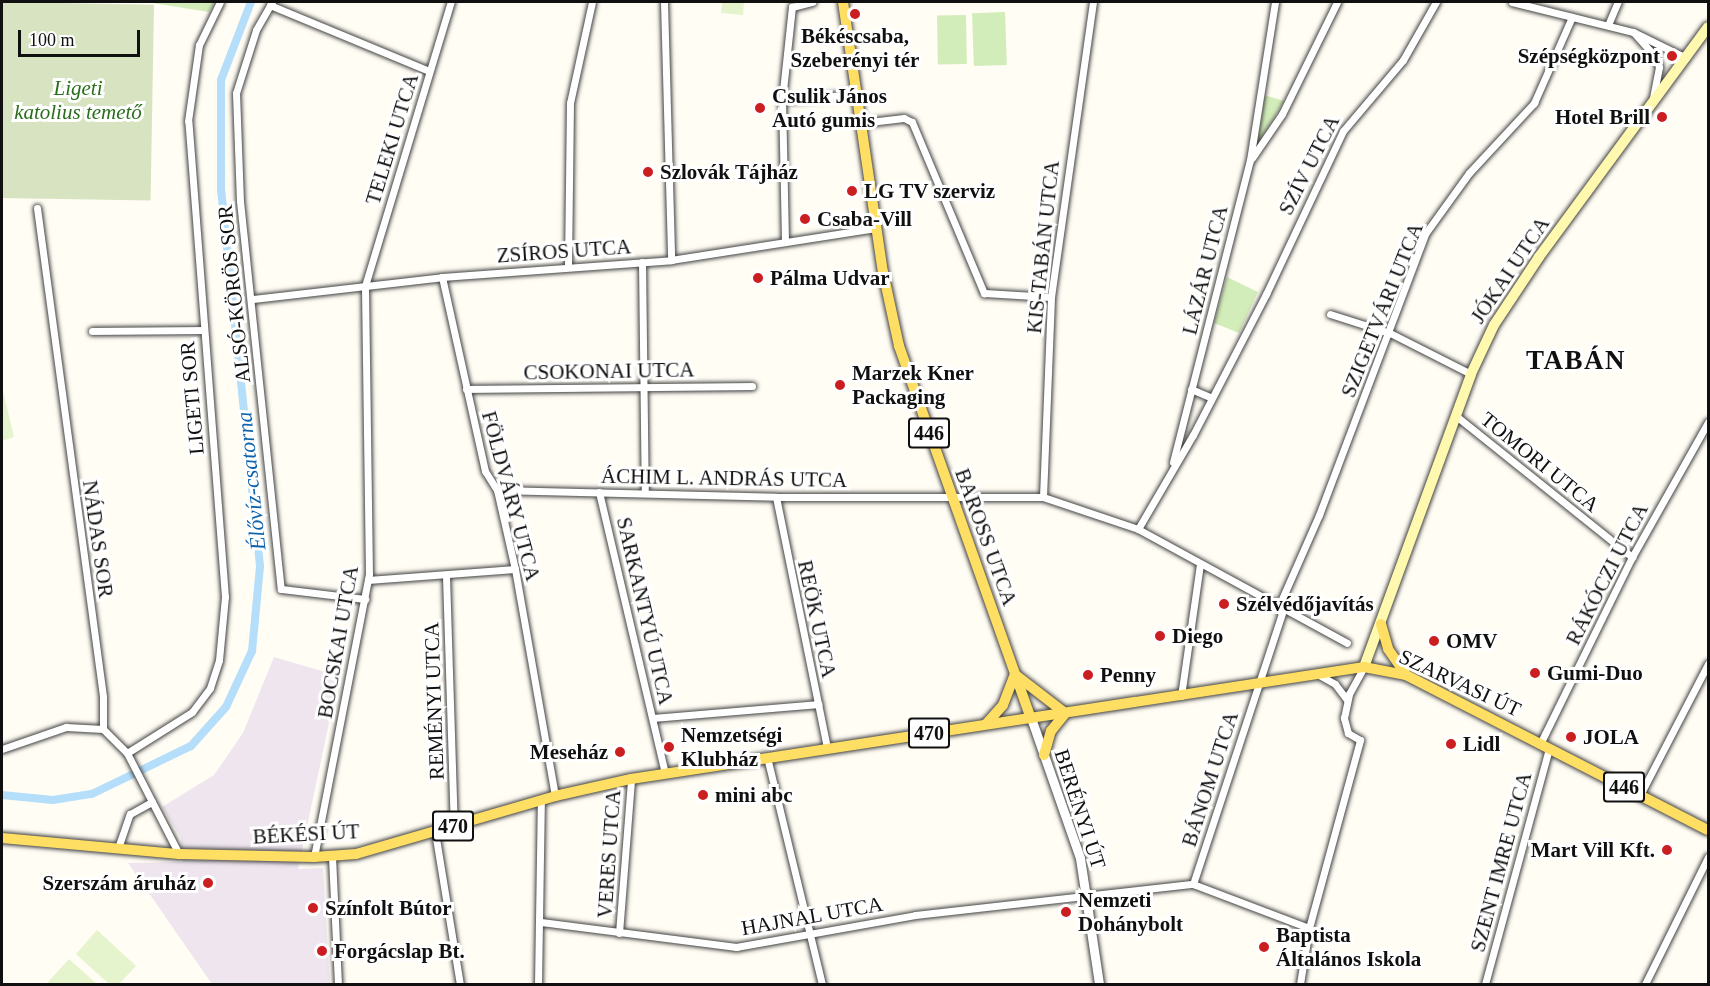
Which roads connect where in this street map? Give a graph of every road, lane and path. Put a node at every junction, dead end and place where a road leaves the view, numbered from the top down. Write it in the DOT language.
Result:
graph roads {
  1 [pos="220,2"];
  2 [pos="451,2"];
  3 [pos="592,2"];
  4 [pos="664,2"];
  5 [pos="812,2"];
  6 [pos="843,2"];
  7 [pos="1093,2"];
  8 [pos="1275,2"];
  9 [pos="1337,2"];
  10 [pos="1436,2"];
  11 [pos="1512,2"];
  12 [pos="1618,2"];
  13 [pos="271,3"];
  14 [pos="1537,4"];
  15 [pos="1572,17"];
  16 [pos="1608,26"];
  17 [pos="1708,27"];
  18 [pos="1633,32"];
  19 [pos="1686,58"];
  20 [pos="429,71"];
  21 [pos="857,94"];
  22 [pos="782,100"];
  23 [pos="1650,107"];
  24 [pos="861,123"];
  25 [pos="1250,160"];
  26 [pos="37,208"];
  27 [pos="876,228"];
  28 [pos="785,241"];
  29 [pos="671,260"];
  30 [pos="642,262"];
  31 [pos="568,266"];
  32 [pos="442,277"];
  33 [pos="365,286"];
  34 [pos="1266,294"];
  35 [pos="1051,297"];
  36 [pos="253,299"];
  37 [pos="1330,314"];
  38 [pos="203,330"];
  39 [pos="92,331"];
  40 [pos="1390,333"];
  41 [pos="1471,374"];
  42 [pos="752,386"];
  43 [pos="644,388"];
  44 [pos="466,389"];
  45 [pos="1191,389"];
  46 [pos="1210,397"];
  47 [pos="1456,416"];
  48 [pos="1708,422"];
  49 [pos="1172,468"];
  50 [pos="497,490"];
  51 [pos="599,492"];
  52 [pos="645,492"];
  53 [pos="951,496"];
  54 [pos="776,497"];
  55 [pos="1043,498"];
  56 [pos="1138,529"];
  57 [pos="1632,557"];
  58 [pos="1200,564"];
  59 [pos="515,569"];
  60 [pos="446,576"];
  61 [pos="368,580"];
  62 [pos="365,599"];
  63 [pos="1281,609"];
  64 [pos="1381,624"];
  65 [pos="1347,643"];
  66 [pos="1708,664"];
  67 [pos="1364,667"];
  68 [pos="1015,674"];
  69 [pos="1319,675"];
  70 [pos="1406,675"];
  71 [pos="1258,685"];
  72 [pos="1181,696"];
  73 [pos="1347,700"];
  74 [pos="818,704"];
  75 [pos="1065,713"];
  76 [pos="653,718"];
  77 [pos="1030,718"];
  78 [pos="986,724"];
  79 [pos="104,729"];
  80 [pos="1544,746"];
  81 [pos="827,747"];
  82 [pos="2,749"];
  83 [pos="127,753"];
  84 [pos="1044,754"];
  85 [pos="767,757"];
  86 [pos="665,773"];
  87 [pos="631,779"];
  88 [pos="1640,795"];
  89 [pos="555,796"];
  90 [pos="541,799"];
  91 [pos="152,802"];
  92 [pos="454,826"];
  93 [pos="1708,830"];
  94 [pos="435,832"];
  95 [pos="2,838"];
  96 [pos="118,848"];
  97 [pos="179,854"];
  98 [pos="332,857"];
  99 [pos="1708,857"];
  100 [pos="314,858"];
  101 [pos="1194,884"];
  102 [pos="1088,896"];
  103 [pos="541,922"];
  104 [pos="1309,928"];
  105 [pos="808,932"];
  106 [pos="620,933"];
  107 [pos="338,984"];
  108 [pos="460,984"];
  109 [pos="538,984"];
  110 [pos="822,984"];
  111 [pos="1099,984"];
  112 [pos="1300,984"];
  113 [pos="1485,984"];
  114 [pos="1645,984"];
  1 -- 38 [label="street, LIGETI SOR"];
  2 -- 20 [label="street, TELEKI UTCA"];
  3 -- 31 [label="street"];
  4 -- 29 [label="street"];
  5 -- 22 [label="street"];
  6 -- 21 [label="main road, BAROSS UTCA / 446"];
  7 -- 35 [label="street, KIS-TABÁN UTCA"];
  8 -- 25 [label="street, LÁZÁR UTCA"];
  9 -- 25 [label="street, LÁZÁR UTCA"];
  10 -- 34 [label="street, SZÍV UTCA"];
  11 -- 14 [label="street"];
  12 -- 16 [label="street"];
  13 -- 20 [label="street"];
  13 -- 36 [label="street, ALSÓ-KÖRÖS SOR"];
  14 -- 15 [label="street"];
  15 -- 16 [label="street"];
  15 -- 40 [label="street, SZIGETVÁRI UTCA"];
  16 -- 18 [label="street"];
  17 -- 19 [label="main road, JÓKAI UTCA"];
  18 -- 19 [label="street"];
  18 -- 23 [label="street"];
  19 -- 23 [label="main road, JÓKAI UTCA"];
  20 -- 33 [label="street, TELEKI UTCA"];
  21 -- 22 [label="street"];
  21 -- 24 [label="main road, BAROSS UTCA / 446"];
  22 -- 28 [label="street"];
  23 -- 41 [label="main road, JÓKAI UTCA"];
  24 -- 27 [label="main road, BAROSS UTCA / 446"];
  24 -- 35 [label="street"];
  25 -- 45 [label="street, LÁZÁR UTCA"];
  26 -- 79 [label="street, NÁDAS SOR"];
  27 -- 28 [label="street, ZSÍROS UTCA"];
  27 -- 53 [label="main road, BAROSS UTCA / 446"];
  28 -- 29 [label="street, ZSÍROS UTCA"];
  29 -- 30 [label="street, ZSÍROS UTCA"];
  30 -- 31 [label="street, ZSÍROS UTCA"];
  30 -- 43 [label="street"];
  31 -- 32 [label="street, ZSÍROS UTCA"];
  32 -- 33 [label="street, ZSÍROS UTCA"];
  32 -- 44 [label="street, FÖLDVÁRY UTCA"];
  33 -- 36 [label="street, ZSÍROS UTCA"];
  33 -- 61 [label="street, BOCSKAI UTCA"];
  34 -- 46 [label="street, LÁZÁR UTCA"];
  35 -- 55 [label="street, KIS-TABÁN UTCA"];
  36 -- 62 [label="street, ALSÓ-KÖRÖS SOR"];
  37 -- 40 [label="street"];
  38 -- 39 [label="street"];
  38 -- 83 [label="street, LIGETI SOR"];
  40 -- 41 [label="street"];
  40 -- 63 [label="street, SZIGETVÁRI UTCA"];
  41 -- 47 [label="main road, JÓKAI UTCA"];
  42 -- 43 [label="street, CSOKONAI UTCA"];
  43 -- 44 [label="street, CSOKONAI UTCA"];
  43 -- 52 [label="street"];
  44 -- 50 [label="street, FÖLDVÁRY UTCA"];
  45 -- 46 [label="street"];
  45 -- 49 [label="street, LÁZÁR UTCA"];
  46 -- 49 [label="street, LÁZÁR UTCA"];
  47 -- 57 [label="street, TOMORI UTCA"];
  47 -- 64 [label="main road, JÓKAI UTCA"];
  48 -- 57 [label="street, RÁKÓCZI UTCA"];
  49 -- 56 [label="street, LÁZÁR UTCA"];
  50 -- 51 [label="street, ÁCHIM L. ANDRÁS UTCA"];
  50 -- 59 [label="street, FÖLDVÁRY UTCA"];
  51 -- 52 [label="street, ÁCHIM L. ANDRÁS UTCA"];
  51 -- 76 [label="street, SARKANTYÚ UTCA"];
  52 -- 54 [label="street, ÁCHIM L. ANDRÁS UTCA"];
  53 -- 54 [label="street, ÁCHIM L. ANDRÁS UTCA"];
  53 -- 55 [label="street"];
  53 -- 68 [label="main road, BAROSS UTCA / 446"];
  54 -- 74 [label="street, REÖK UTCA"];
  55 -- 56 [label="street"];
  56 -- 58 [label="street"];
  57 -- 80 [label="street, RÁKÓCZI UTCA"];
  58 -- 63 [label="street"];
  58 -- 72 [label="street"];
  59 -- 60 [label="street"];
  59 -- 89 [label="street, FÖLDVÁRY UTCA"];
  60 -- 61 [label="street"];
  60 -- 92 [label="street, REMÉNYI UTCA"];
  61 -- 62 [label="street, BOCSKAI UTCA"];
  62 -- 100 [label="street, BOCSKAI UTCA"];
  63 -- 65 [label="street"];
  63 -- 71 [label="street, SZIGETVÁRI UTCA"];
  64 -- 67 [label="main road, JÓKAI UTCA"];
  64 -- 70 [label="main road"];
  66 -- 88 [label="street"];
  67 -- 69 [label="main road, SZARVASI ÚT / 446"];
  67 -- 70 [label="main road, SZARVASI ÚT / 446"];
  67 -- 73 [label="street"];
  68 -- 75 [label="main road"];
  68 -- 77 [label="main road, BAROSS UTCA / 446"];
  68 -- 78 [label="main road"];
  69 -- 71 [label="main road, SZARVASI ÚT / 446"];
  69 -- 73 [label="street"];
  70 -- 80 [label="main road, SZARVASI ÚT / 446"];
  71 -- 72 [label="main road, SZARVASI ÚT / 446"];
  71 -- 101 [label="street, BÁNOM UTCA"];
  72 -- 75 [label="main road, SZARVASI ÚT / 446"];
  73 -- 104 [label="street"];
  74 -- 76 [label="street"];
  74 -- 81 [label="street, REÖK UTCA"];
  75 -- 77 [label="main road, SZARVASI ÚT / 446"];
  75 -- 84 [label="main road"];
  76 -- 86 [label="street, SARKANTYÚ UTCA"];
  77 -- 78 [label="main road, BÉKÉSI ÚT / 470"];
  77 -- 84 [label="street, BERÉNYI ÚT"];
  78 -- 81 [label="main road, BÉKÉSI ÚT / 470"];
  79 -- 82 [label="street"];
  79 -- 83 [label="street"];
  80 -- 88 [label="main road, SZARVASI ÚT / 446"];
  80 -- 113 [label="street, SZENT IMRE UTCA"];
  81 -- 85 [label="main road, BÉKÉSI ÚT / 470"];
  83 -- 91 [label="street"];
  84 -- 102 [label="street, BERÉNYI ÚT"];
  85 -- 86 [label="main road, BÉKÉSI ÚT / 470"];
  85 -- 105 [label="street"];
  86 -- 87 [label="main road, BÉKÉSI ÚT / 470"];
  87 -- 89 [label="main road, BÉKÉSI ÚT / 470"];
  87 -- 106 [label="street, VERES UTCA"];
  88 -- 93 [label="main road, SZARVASI ÚT / 446"];
  89 -- 90 [label="main road, BÉKÉSI ÚT / 470"];
  90 -- 92 [label="main road, BÉKÉSI ÚT / 470"];
  90 -- 103 [label="street"];
  91 -- 96 [label="street"];
  91 -- 97 [label="street"];
  92 -- 94 [label="main road, BÉKÉSI ÚT / 470"];
  94 -- 98 [label="main road, BÉKÉSI ÚT / 470"];
  94 -- 108 [label="street"];
  95 -- 96 [label="main road, BÉKÉSI ÚT / 470"];
  96 -- 97 [label="main road, BÉKÉSI ÚT / 470"];
  97 -- 100 [label="main road, BÉKÉSI ÚT / 470"];
  98 -- 100 [label="main road, BÉKÉSI ÚT / 470"];
  98 -- 107 [label="street"];
  99 -- 114 [label="street"];
  101 -- 102 [label="street, HAJNAL UTCA"];
  101 -- 104 [label="street"];
  102 -- 105 [label="street, HAJNAL UTCA"];
  102 -- 111 [label="street, BERÉNYI ÚT"];
  103 -- 106 [label="street, HAJNAL UTCA"];
  103 -- 109 [label="street"];
  104 -- 112 [label="street"];
  105 -- 106 [label="street, HAJNAL UTCA"];
  105 -- 110 [label="street"];
}
